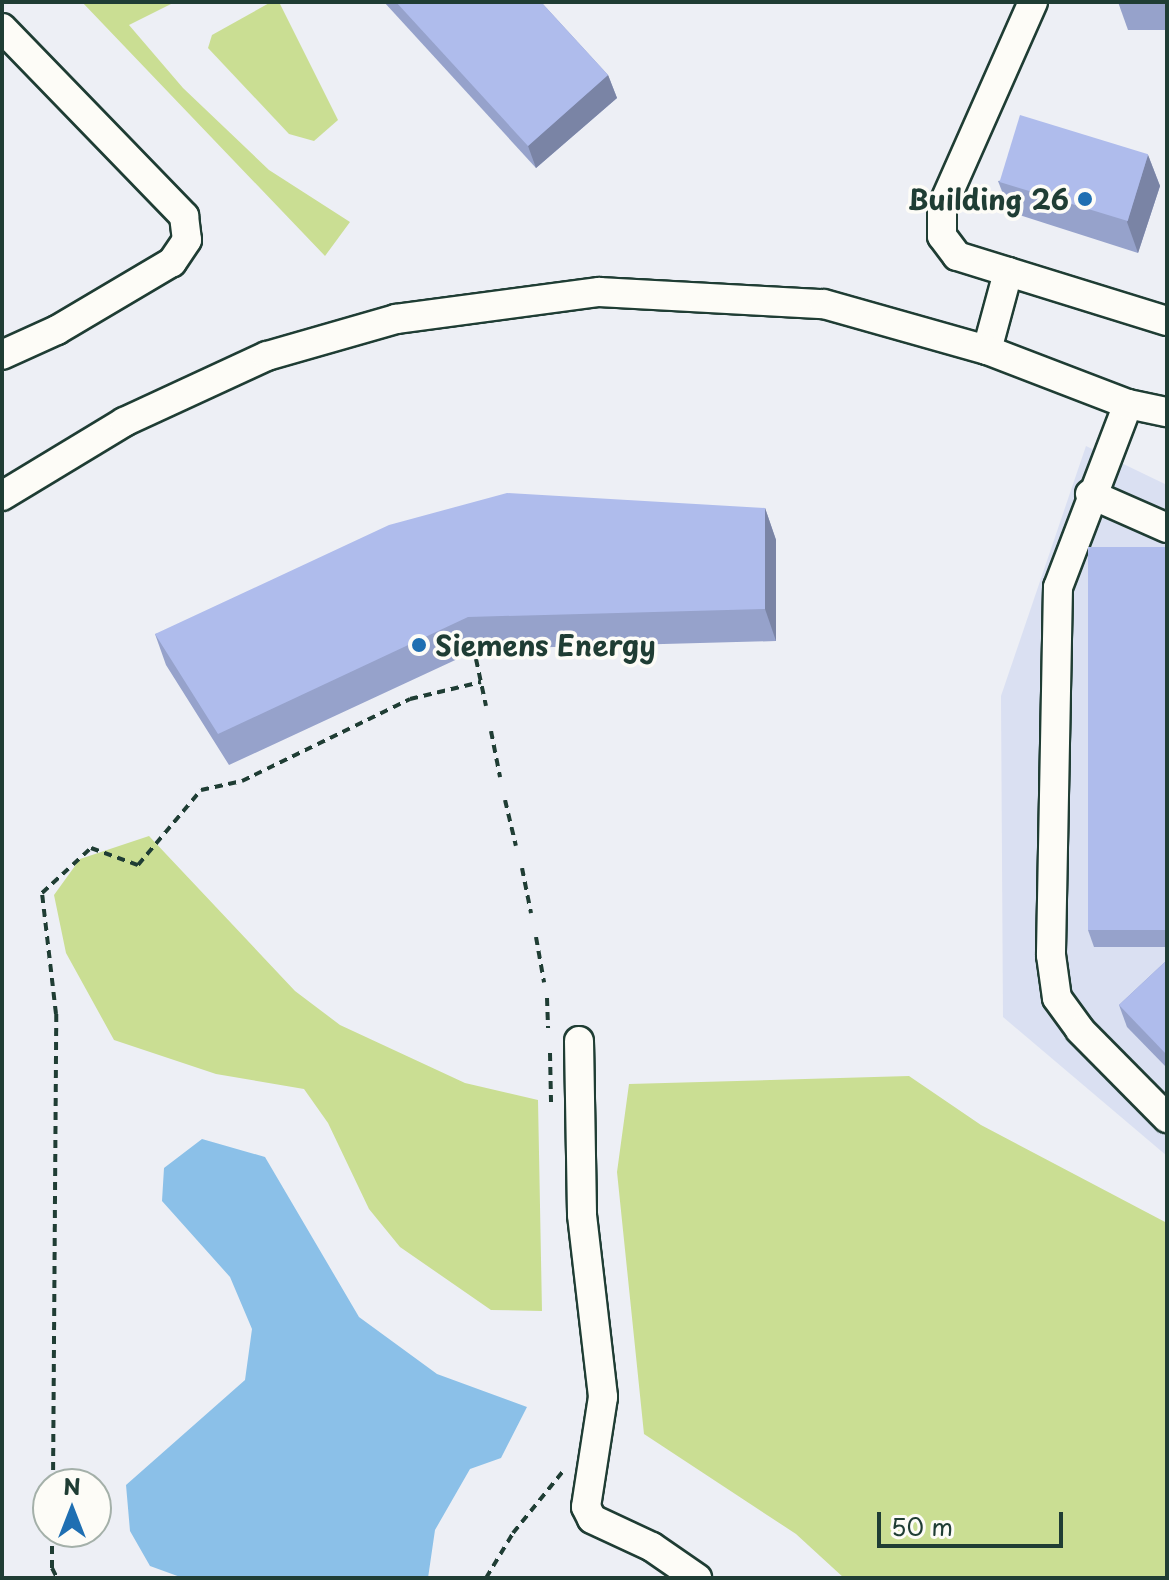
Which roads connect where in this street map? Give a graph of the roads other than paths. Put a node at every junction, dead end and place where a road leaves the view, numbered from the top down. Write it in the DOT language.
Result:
graph roads {
  1 [pos="1033,2"];
  2 [pos="2,28"];
  3 [pos="1008,272"];
  4 [pos="1167,321"];
  5 [pos="987,350"];
  6 [pos="2,355"];
  7 [pos="1128,404"];
  8 [pos="1167,412"];
  9 [pos="1167,432"];
  10 [pos="1090,494"];
  11 [pos="2,496"];
  12 [pos="1167,528"];
  13 [pos="579,1041"];
  14 [pos="1167,1118"];
  15 [pos="697,1578"];
  1 -- 3 [label="street"];
  2 -- 6 [label="street"];
  3 -- 4 [label="street"];
  3 -- 5 [label="street"];
  5 -- 7 [label="street"];
  5 -- 11 [label="street"];
  7 -- 8 [label="street"];
  7 -- 9 [label="street"];
  7 -- 10 [label="street"];
  10 -- 12 [label="street"];
  10 -- 14 [label="street"];
  13 -- 15 [label="street"];
}
